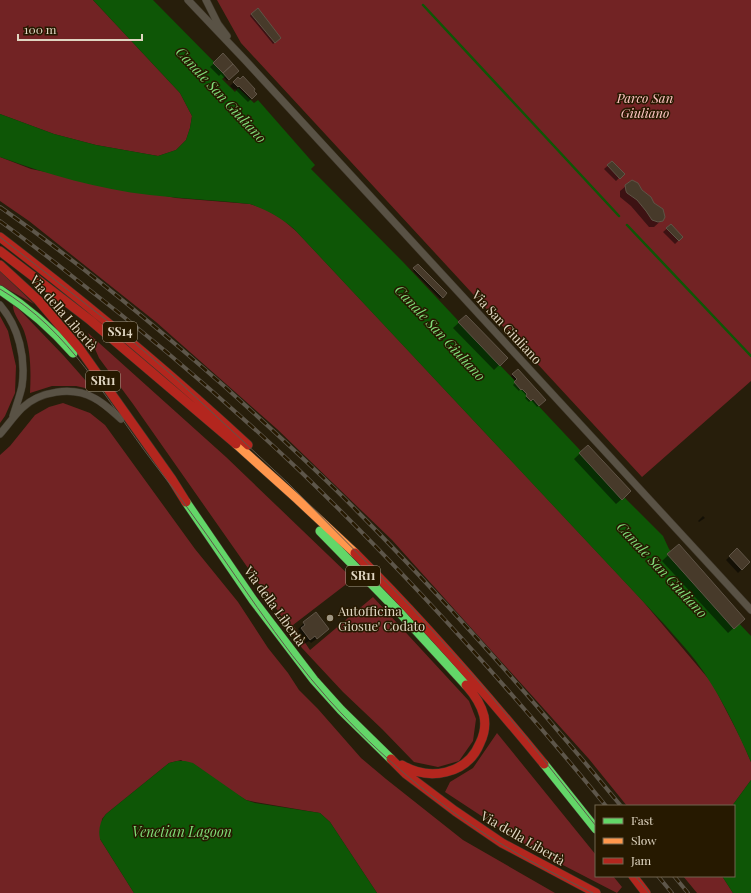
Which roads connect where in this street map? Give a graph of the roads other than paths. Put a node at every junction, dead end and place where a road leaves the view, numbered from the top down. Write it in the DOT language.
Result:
graph roads {
  1 [pos="188,0"];
  2 [pos="206,0"];
  3 [pos="245,60"];
  4 [pos="0,237"];
  5 [pos="0,251"];
  6 [pos="0,265"];
  7 [pos="0,290"];
  8 [pos="0,304"];
  9 [pos="107,335"];
  10 [pos="121,419"];
  11 [pos="12,420"];
  12 [pos="0,434"];
  13 [pos="190,509"];
  14 [pos="372,570"];
  15 [pos="751,610"];
  16 [pos="367,736"];
  17 [pos="595,829"];
  18 [pos="634,877"];
  19 [pos="596,893"];
  20 [pos="646,893"];
  1 -- 3 [label="street, Via San Giuliano"];
  2 -- 3 [label="street, Via San Giuliano"];
  3 -- 15 [label="street, Via San Giuliano"];
  4 -- 14 [label="highway, SS14"];
  5 -- 9 [label="highway, Via della Libertà / SR11"];
  6 -- 13 [label="highway, Via della Libertà / SR11"];
  7 -- 10 [label="highway"];
  8 -- 11 [label="street"];
  9 -- 14 [label="highway, Via della Libertà / SR11"];
  9 -- 16 [label="highway, SR11"];
  10 -- 11 [label="street"];
  10 -- 13 [label="highway"];
  11 -- 12 [label="street"];
  13 -- 16 [label="highway, Via della Libertà / SR11"];
  14 -- 17 [label="highway, Via della Libertà / SR11"];
  16 -- 19 [label="highway, Via della Libertà / SR11"];
  18 -- 20 [label="highway"];
}
